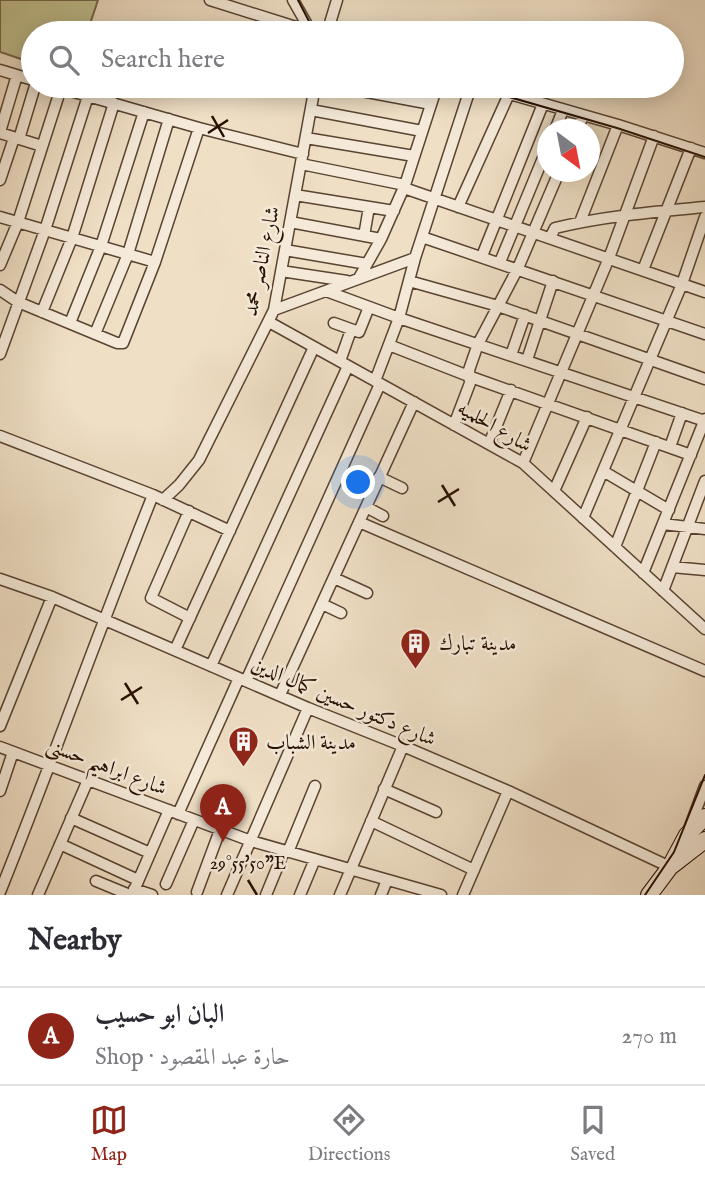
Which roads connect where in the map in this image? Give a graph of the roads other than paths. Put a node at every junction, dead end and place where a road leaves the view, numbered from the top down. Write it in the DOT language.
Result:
graph roads {
  1 [pos="210,0"];
  2 [pos="293,0"];
  3 [pos="337,0"];
  4 [pos="277,21"];
  5 [pos="305,21"];
  6 [pos="331,21"];
  7 [pos="0,70"];
  8 [pos="17,75"];
  9 [pos="21,76"];
  10 [pos="5,95"];
  11 [pos="31,98"];
  12 [pos="54,98"];
  13 [pos="87,98"];
  14 [pos="95,98"];
  15 [pos="313,98"];
  16 [pos="399,98"];
  17 [pos="433,98"];
  18 [pos="467,98"];
  19 [pos="507,98"];
  20 [pos="523,98"];
  21 [pos="114,103"];
  22 [pos="431,104"];
  23 [pos="543,104"];
  24 [pos="311,110"];
  25 [pos="562,110"];
  26 [pos="144,112"];
  27 [pos="3,113"];
  28 [pos="583,116"];
  29 [pos="169,119"];
  30 [pos="559,119"];
  31 [pos="582,119"];
  32 [pos="618,125"];
  33 [pos="200,128"];
  34 [pos="422,131"];
  35 [pos="0,133"];
  36 [pos="654,136"];
  37 [pos="17,138"];
  38 [pos="306,138"];
  39 [pos="42,146"];
  40 [pos="691,148"];
  41 [pos="705,153"];
  42 [pos="414,156"];
  43 [pos="302,159"];
  44 [pos="537,172"];
  45 [pos="0,180"];
  46 [pos="555,182"];
  47 [pos="405,187"];
  48 [pos="295,195"];
  49 [pos="434,199"];
  50 [pos="369,207"];
  51 [pos="458,207"];
  52 [pos="705,207"];
  53 [pos="394,211"];
  54 [pos="666,211"];
  55 [pos="626,214"];
  56 [pos="0,217"];
  57 [pos="705,217"];
  58 [pos="495,219"];
  59 [pos="18,222"];
  60 [pos="290,222"];
  61 [pos="580,222"];
  62 [pos="514,226"];
  63 [pos="45,230"];
  64 [pos="534,232"];
  65 [pos="364,236"];
  66 [pos="422,237"];
  67 [pos="72,238"];
  68 [pos="550,238"];
  69 [pos="381,239"];
  70 [pos="101,246"];
  71 [pos="285,250"];
  72 [pos="128,254"];
  73 [pos="482,257"];
  74 [pos="415,258"];
  75 [pos="609,258"];
  76 [pos="155,262"];
  77 [pos="500,262"];
  78 [pos="367,264"];
  79 [pos="0,265"];
  80 [pos="518,268"];
  81 [pos="643,270"];
  82 [pos="281,271"];
  83 [pos="354,280"];
  84 [pos="409,281"];
  85 [pos="553,281"];
  86 [pos="682,284"];
  87 [pos="0,290"];
  88 [pos="326,291"];
  89 [pos="705,292"];
  90 [pos="593,295"];
  91 [pos="18,302"];
  92 [pos="498,306"];
  93 [pos="369,307"];
  94 [pos="274,310"];
  95 [pos="42,312"];
  96 [pos="525,315"];
  97 [pos="399,318"];
  98 [pos="540,320"];
  99 [pos="666,321"];
  100 [pos="269,322"];
  101 [pos="70,323"];
  102 [pos="334,323"];
  103 [pos="351,330"];
  104 [pos="95,334"];
  105 [pos="577,334"];
  106 [pos="705,334"];
  107 [pos="478,344"];
  108 [pos="389,345"];
  109 [pos="314,347"];
  110 [pos="0,354"];
  111 [pos="511,355"];
  112 [pos="649,359"];
  113 [pos="527,360"];
  114 [pos="344,364"];
  115 [pos="562,371"];
  116 [pos="471,377"];
  117 [pos="705,379"];
  118 [pos="377,382"];
  119 [pos="511,390"];
  120 [pos="635,397"];
  121 [pos="414,402"];
  122 [pos="548,403"];
  123 [pos="682,413"];
  124 [pos="587,417"];
  125 [pos="705,420"];
  126 [pos="454,425"];
  127 [pos="621,430"];
  128 [pos="0,436"];
  129 [pos="656,442"];
  130 [pos="489,444"];
  131 [pos="670,447"];
  132 [pos="691,455"];
  133 [pos="523,463"];
  134 [pos="603,471"];
  135 [pos="379,477"];
  136 [pos="681,480"];
  137 [pos="705,483"];
  138 [pos="402,488"];
  139 [pos="554,491"];
  140 [pos="636,491"];
  141 [pos="158,497"];
  142 [pos="366,507"];
  143 [pos="669,510"];
  144 [pos="189,511"];
  145 [pos="383,516"];
  146 [pos="583,518"];
  147 [pos="359,522"];
  148 [pos="663,524"];
  149 [pos="687,527"];
  150 [pos="705,529"];
  151 [pos="230,531"];
  152 [pos="615,547"];
  153 [pos="672,567"];
  154 [pos="705,570"];
  155 [pos="643,573"];
  156 [pos="334,578"];
  157 [pos="0,579"];
  158 [pos="663,591"];
  159 [pos="367,593"];
  160 [pos="52,597"];
  161 [pos="322,604"];
  162 [pos="341,614"];
  163 [pos="190,618"];
  164 [pos="103,619"];
  165 [pos="705,629"];
  166 [pos="176,650"];
  167 [pos="211,666"];
  168 [pos="705,671"];
  169 [pos="242,679"];
  170 [pos="280,695"];
  171 [pos="308,708"];
  172 [pos="0,726"];
  173 [pos="403,746"];
  174 [pos="0,747"];
  175 [pos="13,752"];
  176 [pos="50,766"];
  177 [pos="88,780"];
  178 [pos="315,786"];
  179 [pos="705,786"];
  180 [pos="384,789"];
  181 [pos="0,791"];
  182 [pos="508,791"];
  183 [pos="174,812"];
  184 [pos="436,812"];
  185 [pos="705,817"];
  186 [pos="71,818"];
  187 [pos="194,820"];
  188 [pos="371,821"];
  189 [pos="220,830"];
  190 [pos="687,835"];
  191 [pos="705,840"];
  192 [pos="251,841"];
  193 [pos="60,844"];
  194 [pos="286,851"];
  195 [pos="150,853"];
  196 [pos="315,859"];
  197 [pos="670,867"];
  198 [pos="351,870"];
  199 [pos="474,870"];
  200 [pos="387,880"];
  201 [pos="96,881"];
  202 [pos="166,884"];
  203 [pos="134,890"];
  204 [pos="0,892"];
  205 [pos="197,892"];
  206 [pos="423,892"];
  207 [pos="38,895"];
  208 [pos="152,895"];
  209 [pos="227,895"];
  210 [pos="266,895"];
  211 [pos="300,895"];
  212 [pos="340,895"];
  213 [pos="381,895"];
  214 [pos="441,895"];
  215 [pos="463,895"];
  216 [pos="649,895"];
  1 -- 4 [label="street"];
  2 -- 5 [label="street"];
  3 -- 6 [label="street"];
  7 -- 8 [label="street"];
  8 -- 9 [label="street"];
  8 -- 10 [label="street"];
  10 -- 27 [label="street"];
  11 -- 37 [label="street"];
  12 -- 39 [label="street"];
  13 -- 63 [label="street"];
  14 -- 21 [label="street"];
  15 -- 24 [label="street, شارع الناصر محمد"];
  16 -- 22 [label="street"];
  17 -- 22 [label="street"];
  18 -- 49 [label="street"];
  19 -- 51 [label="street"];
  20 -- 23 [label="street"];
  21 -- 26 [label="street"];
  21 -- 67 [label="street"];
  22 -- 34 [label="street"];
  23 -- 25 [label="street"];
  23 -- 58 [label="street"];
  24 -- 34 [label="street"];
  24 -- 38 [label="street, شارع الناصر محمد"];
  25 -- 28 [label="street"];
  25 -- 30 [label="street"];
  26 -- 29 [label="street"];
  26 -- 70 [label="street"];
  27 -- 35 [label="street"];
  28 -- 31 [label="street"];
  28 -- 32 [label="street"];
  29 -- 33 [label="street"];
  29 -- 72 [label="street"];
  32 -- 36 [label="street"];
  32 -- 61 [label="street"];
  33 -- 43 [label="street"];
  33 -- 76 [label="street"];
  34 -- 42 [label="street"];
  35 -- 37 [label="street"];
  36 -- 40 [label="street"];
  36 -- 55 [label="street"];
  37 -- 39 [label="street"];
  37 -- 45 [label="street"];
  38 -- 42 [label="street"];
  38 -- 43 [label="street, شارع الناصر محمد"];
  39 -- 59 [label="street"];
  40 -- 41 [label="street"];
  40 -- 54 [label="street"];
  42 -- 47 [label="street"];
  43 -- 47 [label="street"];
  43 -- 48 [label="street, شارع الناصر محمد"];
  44 -- 62 [label="street"];
  46 -- 64 [label="street"];
  47 -- 49 [label="street"];
  47 -- 53 [label="street"];
  48 -- 50 [label="street"];
  48 -- 60 [label="street, شارع الناصر محمد"];
  49 -- 51 [label="street"];
  49 -- 66 [label="street"];
  50 -- 53 [label="street"];
  50 -- 65 [label="street"];
  51 -- 58 [label="street"];
  52 -- 54 [label="street"];
  53 -- 69 [label="street"];
  54 -- 55 [label="street"];
  54 -- 81 [label="street"];
  55 -- 61 [label="street"];
  55 -- 75 [label="street"];
  56 -- 59 [label="street"];
  57 -- 86 [label="street"];
  58 -- 62 [label="street"];
  58 -- 73 [label="street"];
  59 -- 63 [label="street"];
  59 -- 79 [label="street"];
  60 -- 65 [label="street"];
  60 -- 71 [label="street, شارع الناصر محمد"];
  61 -- 68 [label="street"];
  62 -- 64 [label="street"];
  62 -- 77 [label="street"];
  63 -- 67 [label="street"];
  63 -- 91 [label="street"];
  64 -- 68 [label="street"];
  64 -- 80 [label="street"];
  65 -- 69 [label="street"];
  66 -- 73 [label="street"];
  66 -- 74 [label="street"];
  67 -- 70 [label="street"];
  67 -- 95 [label="street"];
  68 -- 75 [label="street"];
  69 -- 78 [label="street"];
  70 -- 72 [label="street"];
  70 -- 101 [label="street"];
  71 -- 78 [label="street"];
  71 -- 82 [label="street, شارع الناصر محمد"];
  72 -- 76 [label="street"];
  72 -- 104 [label="street"];
  73 -- 77 [label="street"];
  74 -- 83 [label="street"];
  74 -- 84 [label="street"];
  75 -- 81 [label="street"];
  75 -- 90 [label="street"];
  76 -- 104 [label="street"];
  77 -- 80 [label="street"];
  78 -- 83 [label="street"];
  80 -- 85 [label="street"];
  80 -- 92 [label="street"];
  81 -- 86 [label="street"];
  82 -- 83 [label="street"];
  82 -- 94 [label="street, شارع الناصر محمد"];
  83 -- 88 [label="street"];
  84 -- 92 [label="street"];
  84 -- 97 [label="street"];
  85 -- 90 [label="street"];
  85 -- 98 [label="street"];
  86 -- 89 [label="street"];
  86 -- 99 [label="street"];
  87 -- 91 [label="street"];
  88 -- 93 [label="street"];
  88 -- 94 [label="street"];
  90 -- 99 [label="street"];
  90 -- 105 [label="street"];
  91 -- 95 [label="street"];
  91 -- 110 [label="street"];
  92 -- 96 [label="street"];
  92 -- 107 [label="street"];
  93 -- 97 [label="street"];
  93 -- 103 [label="street"];
  94 -- 100 [label="street, شارع الناصر محمد"];
  95 -- 101 [label="street"];
  96 -- 98 [label="street"];
  96 -- 111 [label="street"];
  97 -- 107 [label="street"];
  97 -- 108 [label="street"];
  98 -- 105 [label="street"];
  98 -- 113 [label="street"];
  99 -- 106 [label="street"];
  99 -- 112 [label="street"];
  100 -- 109 [label="street, شارع الحلميه"];
  100 -- 141 [label="street, شارع الناصر محمد"];
  101 -- 104 [label="street"];
  102 -- 103 [label="street"];
  103 -- 114 [label="street"];
  105 -- 112 [label="street"];
  105 -- 115 [label="street"];
  107 -- 111 [label="street"];
  107 -- 116 [label="street"];
  108 -- 116 [label="street"];
  108 -- 118 [label="street"];
  109 -- 114 [label="street, شارع الحلميه"];
  109 -- 151 [label="street"];
  111 -- 113 [label="street"];
  112 -- 117 [label="street"];
  112 -- 120 [label="street"];
  113 -- 115 [label="street"];
  114 -- 118 [label="street, شارع الحلميه"];
  114 -- 167 [label="street"];
  115 -- 120 [label="street"];
  115 -- 122 [label="street"];
  116 -- 119 [label="street"];
  116 -- 126 [label="street"];
  118 -- 121 [label="street, شارع الحلميه"];
  118 -- 169 [label="street"];
  119 -- 122 [label="street"];
  119 -- 130 [label="street"];
  120 -- 123 [label="street"];
  120 -- 127 [label="street"];
  121 -- 126 [label="street, شارع الحلميه"];
  121 -- 135 [label="street"];
  122 -- 124 [label="street"];
  122 -- 133 [label="street"];
  123 -- 125 [label="street"];
  123 -- 131 [label="street"];
  124 -- 127 [label="street"];
  124 -- 139 [label="street"];
  125 -- 132 [label="street"];
  126 -- 130 [label="street, شارع الحلميه"];
  127 -- 129 [label="street"];
  127 -- 134 [label="street"];
  128 -- 141 [label="street"];
  129 -- 131 [label="street"];
  129 -- 140 [label="street"];
  130 -- 133 [label="street, شارع الحلميه"];
  131 -- 132 [label="street"];
  132 -- 136 [label="street"];
  133 -- 139 [label="street, شارع الحلميه"];
  134 -- 140 [label="street"];
  134 -- 146 [label="street"];
  135 -- 138 [label="street"];
  135 -- 142 [label="street"];
  136 -- 137 [label="street"];
  136 -- 143 [label="street"];
  137 -- 149 [label="street"];
  139 -- 146 [label="street, شارع الحلميه"];
  140 -- 143 [label="street"];
  140 -- 152 [label="street"];
  141 -- 144 [label="street"];
  141 -- 164 [label="street"];
  142 -- 145 [label="street"];
  142 -- 147 [label="street"];
  143 -- 148 [label="street"];
  144 -- 151 [label="street"];
  144 -- 163 [label="street"];
  146 -- 152 [label="street, شارع الحلميه"];
  147 -- 156 [label="street"];
  147 -- 168 [label="street"];
  148 -- 149 [label="street"];
  148 -- 155 [label="street"];
  149 -- 150 [label="street"];
  149 -- 153 [label="street"];
  151 -- 163 [label="street"];
  152 -- 155 [label="street, شارع الحلميه"];
  153 -- 154 [label="street"];
  153 -- 158 [label="street"];
  155 -- 158 [label="street, شارع الحلميه"];
  156 -- 159 [label="street"];
  156 -- 161 [label="street"];
  157 -- 160 [label="street, شارع دكتور حسين كمال الدين"];
  158 -- 165 [label="street, شارع الحلميه"];
  160 -- 164 [label="street, شارع دكتور حسين كمال الدين"];
  160 -- 172 [label="street"];
  161 -- 162 [label="street"];
  161 -- 170 [label="street"];
  163 -- 166 [label="street"];
  164 -- 166 [label="street, شارع دكتور حسين كمال الدين"];
  164 -- 176 [label="street"];
  166 -- 167 [label="street, شارع دكتور حسين كمال الدين"];
  167 -- 169 [label="street, شارع دكتور حسين كمال الدين"];
  169 -- 170 [label="street, شارع دكتور حسين كمال الدين"];
  169 -- 183 [label="street"];
  170 -- 171 [label="street, شارع دكتور حسين كمال الدين"];
  171 -- 173 [label="street, شارع دكتور حسين كمال الدين"];
  171 -- 192 [label="street"];
  173 -- 180 [label="street"];
  173 -- 182 [label="street, شارع دكتور حسين كمال الدين"];
  174 -- 175 [label="street, شارع ابراهيم حسنى"];
  175 -- 176 [label="street, شارع ابراهيم حسنى"];
  175 -- 181 [label="street"];
  176 -- 177 [label="street, شارع ابراهيم حسنى"];
  176 -- 204 [label="street"];
  177 -- 183 [label="street, شارع ابراهيم حسنى"];
  177 -- 186 [label="street"];
  178 -- 194 [label="street"];
  179 -- 190 [label="street"];
  180 -- 184 [label="street"];
  180 -- 188 [label="street"];
  182 -- 197 [label="street, شارع دكتور حسين كمال الدين"];
  182 -- 199 [label="street"];
  183 -- 187 [label="street, شارع ابراهيم حسنى"];
  183 -- 195 [label="street"];
  185 -- 190 [label="main road"];
  186 -- 193 [label="street"];
  186 -- 195 [label="street"];
  187 -- 189 [label="street, شارع ابراهيم حسنى"];
  187 -- 202 [label="street"];
  188 -- 198 [label="street"];
  188 -- 199 [label="street"];
  189 -- 192 [label="street, شارع ابراهيم حسنى"];
  189 -- 205 [label="street"];
  190 -- 197 [label="main road"];
  191 -- 197 [label="main road"];
  192 -- 194 [label="street, شارع ابراهيم حسنى"];
  192 -- 209 [label="street"];
  193 -- 203 [label="street"];
  193 -- 207 [label="street"];
  194 -- 196 [label="street, شارع ابراهيم حسنى"];
  194 -- 210 [label="street"];
  195 -- 203 [label="street"];
  196 -- 198 [label="street, شارع ابراهيم حسنى"];
  196 -- 211 [label="street"];
  197 -- 216 [label="main road"];
  198 -- 200 [label="street, شارع ابراهيم حسنى"];
  198 -- 212 [label="street"];
  199 -- 215 [label="street"];
  200 -- 206 [label="street, شارع ابراهيم حسنى"];
  200 -- 213 [label="street"];
  201 -- 203 [label="street"];
  203 -- 208 [label="street"];
  206 -- 214 [label="street, شارع ابراهيم حسنى"];
}
